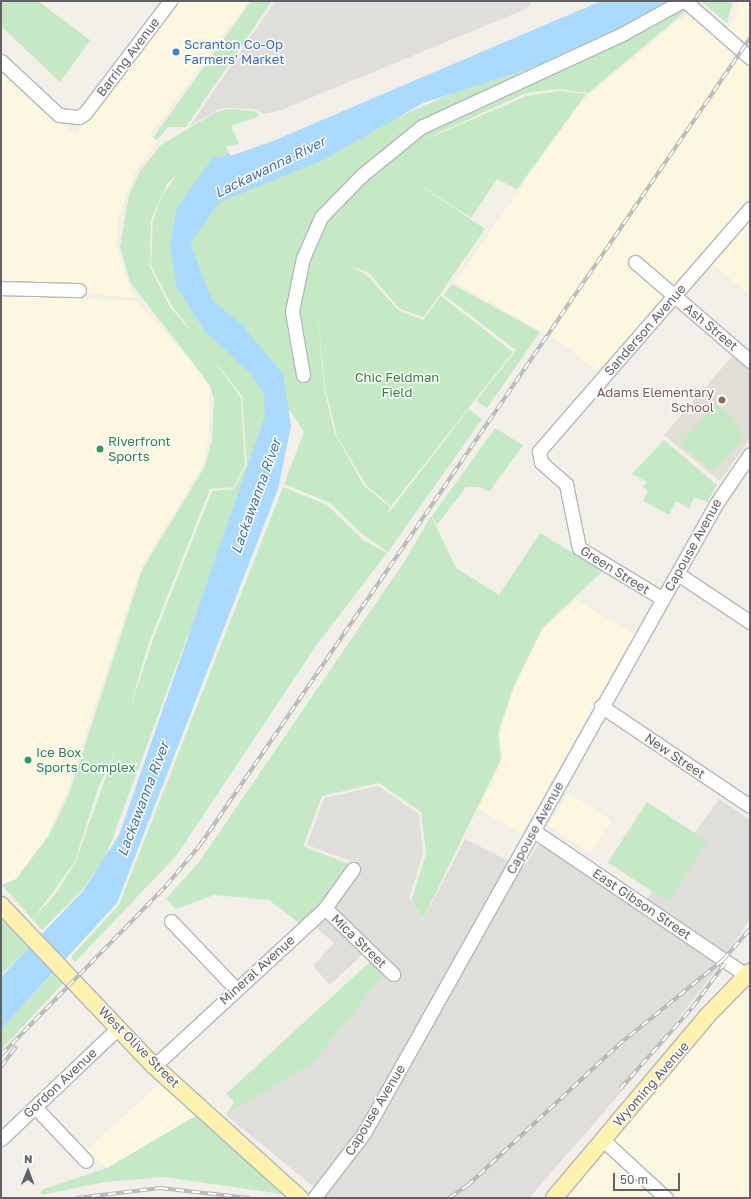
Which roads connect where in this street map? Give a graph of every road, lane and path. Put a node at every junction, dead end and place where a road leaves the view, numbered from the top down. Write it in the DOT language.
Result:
graph roads {
  1 [pos="170,1"];
  2 [pos="684,1"];
  3 [pos="750,58"];
  4 [pos="1,61"];
  5 [pos="750,208"];
  6 [pos="635,262"];
  7 [pos="1,288"];
  8 [pos="79,290"];
  9 [pos="674,296"];
  10 [pos="750,361"];
  11 [pos="303,375"];
  12 [pos="539,451"];
  13 [pos="750,454"];
  14 [pos="678,574"];
  15 [pos="663,599"];
  16 [pos="750,622"];
  17 [pos="601,706"];
  18 [pos="750,806"];
  19 [pos="534,831"];
  20 [pos="353,869"];
  21 [pos="1,905"];
  22 [pos="325,908"];
  23 [pos="170,921"];
  24 [pos="393,974"];
  25 [pos="749,975"];
  26 [pos="236,989"];
  27 [pos="118,1028"];
  28 [pos="154,1066"];
  29 [pos="35,1107"];
  30 [pos="1,1139"];
  31 [pos="602,1139"];
  32 [pos="86,1161"];
  33 [pos="317,1195"];
  34 [pos="300,1198"];
  35 [pos="554,1198"];
  36 [pos="666,1198"];
  1 -- 4 [label="street, Barring Avenue"];
  2 -- 3 [label="street"];
  2 -- 11 [label="street"];
  5 -- 9 [label="street, Sanderson Avenue"];
  6 -- 9 [label="street, Ash Street"];
  7 -- 8 [label="street"];
  9 -- 10 [label="street, Ash Street"];
  9 -- 12 [label="street, Sanderson Avenue"];
  12 -- 15 [label="street, Green Street"];
  13 -- 14 [label="street, Capouse Avenue"];
  14 -- 15 [label="street, Capouse Avenue"];
  14 -- 16 [label="street"];
  15 -- 17 [label="street, Capouse Avenue"];
  17 -- 18 [label="street, New Street"];
  17 -- 19 [label="street, Capouse Avenue"];
  19 -- 25 [label="street, East Gibson Street"];
  19 -- 33 [label="street, Capouse Avenue"];
  20 -- 22 [label="street, Mineral Avenue"];
  21 -- 27 [label="main road, West Olive Street"];
  22 -- 24 [label="street, Mica Street"];
  22 -- 26 [label="street, Mineral Avenue"];
  23 -- 26 [label="street"];
  25 -- 31 [label="main road, Wyoming Avenue"];
  26 -- 28 [label="street, Mineral Avenue"];
  27 -- 28 [label="main road, West Olive Street"];
  27 -- 29 [label="street, Gordon Avenue"];
  28 -- 34 [label="main road, West Olive Street"];
  29 -- 30 [label="street, Gordon Avenue"];
  29 -- 32 [label="street"];
  31 -- 35 [label="main road, Wyoming Avenue"];
  31 -- 36 [label="street"];
}
